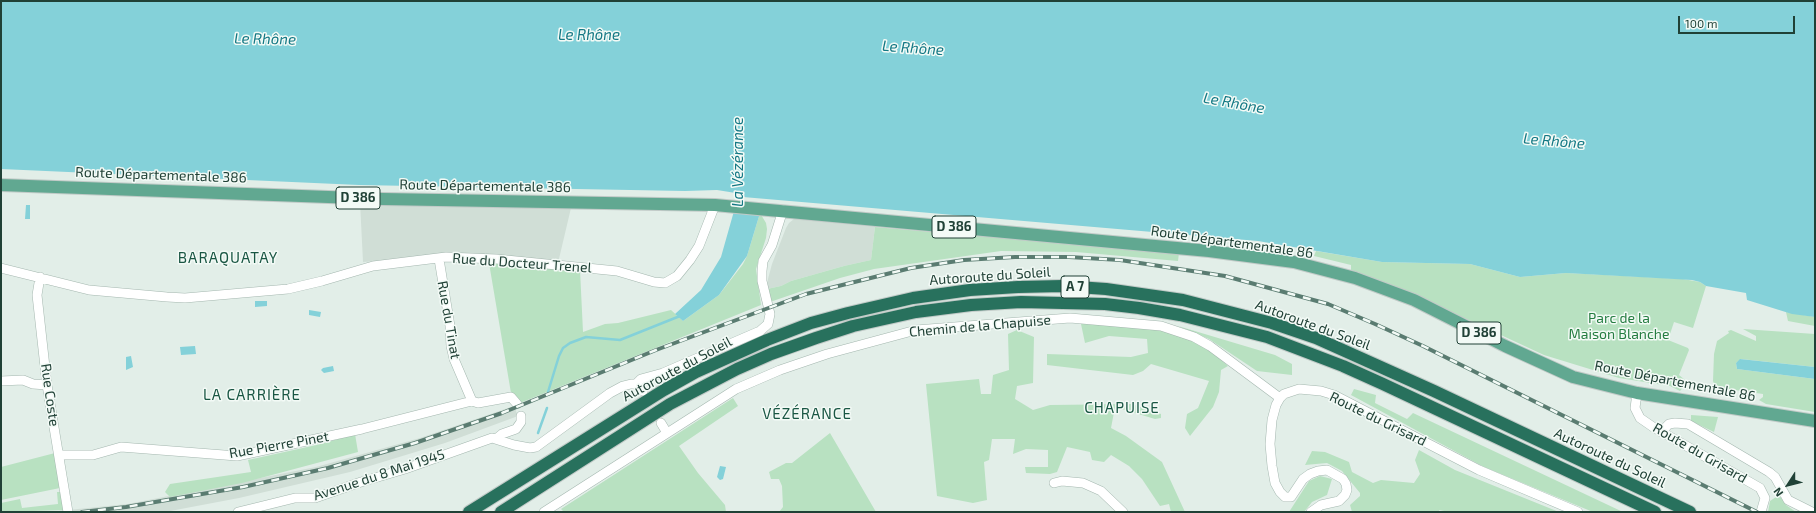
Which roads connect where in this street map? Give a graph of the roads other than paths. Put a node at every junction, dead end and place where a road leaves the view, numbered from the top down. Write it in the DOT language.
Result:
graph roads {
  1 [pos="1,185"];
  2 [pos="715,204"];
  3 [pos="763,208"];
  4 [pos="783,210"];
  5 [pos="439,259"];
  6 [pos="1,268"];
  7 [pos="40,277"];
  8 [pos="1,381"];
  9 [pos="636,384"];
  10 [pos="48,385"];
  11 [pos="643,391"];
  12 [pos="1638,393"];
  13 [pos="1280,398"];
  14 [pos="472,401"];
  15 [pos="517,404"];
  16 [pos="521,416"];
  17 [pos="1815,421"];
  18 [pos="661,423"];
  19 [pos="1661,432"];
  20 [pos="667,433"];
  21 [pos="496,439"];
  22 [pos="59,455"];
  23 [pos="1054,483"];
  24 [pos="1763,509"];
  25 [pos="68,512"];
  26 [pos="238,512"];
  27 [pos="469,512"];
  28 [pos="501,512"];
  29 [pos="544,512"];
  30 [pos="1123,512"];
  31 [pos="1311,512"];
  32 [pos="1578,512"];
  33 [pos="1655,512"];
  34 [pos="1690,512"];
  35 [pos="1812,512"];
  1 -- 2 [label="main road, Route Départementale 386 / D 386"];
  2 -- 3 [label="main road, Route Départementale 386 / D 386"];
  2 -- 5 [label="street, Rue du Docteur Trenel"];
  3 -- 4 [label="main road, Route Départementale 86 / D 386"];
  4 -- 9 [label="street"];
  4 -- 12 [label="main road, Route Départementale 86 / D 386"];
  5 -- 7 [label="street, Rue du Docteur Trenel"];
  5 -- 14 [label="street, Rue du Tinat"];
  6 -- 7 [label="street, Rue du Docteur Trenel"];
  7 -- 10 [label="street, Rue Coste"];
  8 -- 10 [label="street"];
  9 -- 11 [label="street"];
  9 -- 21 [label="street"];
  10 -- 22 [label="street, Rue Coste"];
  12 -- 17 [label="main road, Route Départementale 86 / D 386"];
  12 -- 19 [label="street, Route du Grisard"];
  13 -- 20 [label="street, Chemin de la Chapuise"];
  13 -- 31 [label="street"];
  13 -- 32 [label="street, Route du Grisard"];
  14 -- 15 [label="street"];
  14 -- 22 [label="street, Rue Pierre Pinet"];
  16 -- 21 [label="street"];
  18 -- 20 [label="street"];
  19 -- 24 [label="street, Route du Grisard"];
  19 -- 35 [label="street"];
  20 -- 29 [label="street, Chemin de la Chapuise"];
  21 -- 26 [label="street, Avenue du 8 Mai 1945"];
  22 -- 25 [label="street, Rue Coste"];
  23 -- 30 [label="street"];
  27 -- 34 [label="highway, Autoroute du Soleil / A 7"];
  28 -- 33 [label="highway, Autoroute du Soleil / A 7"];
}
